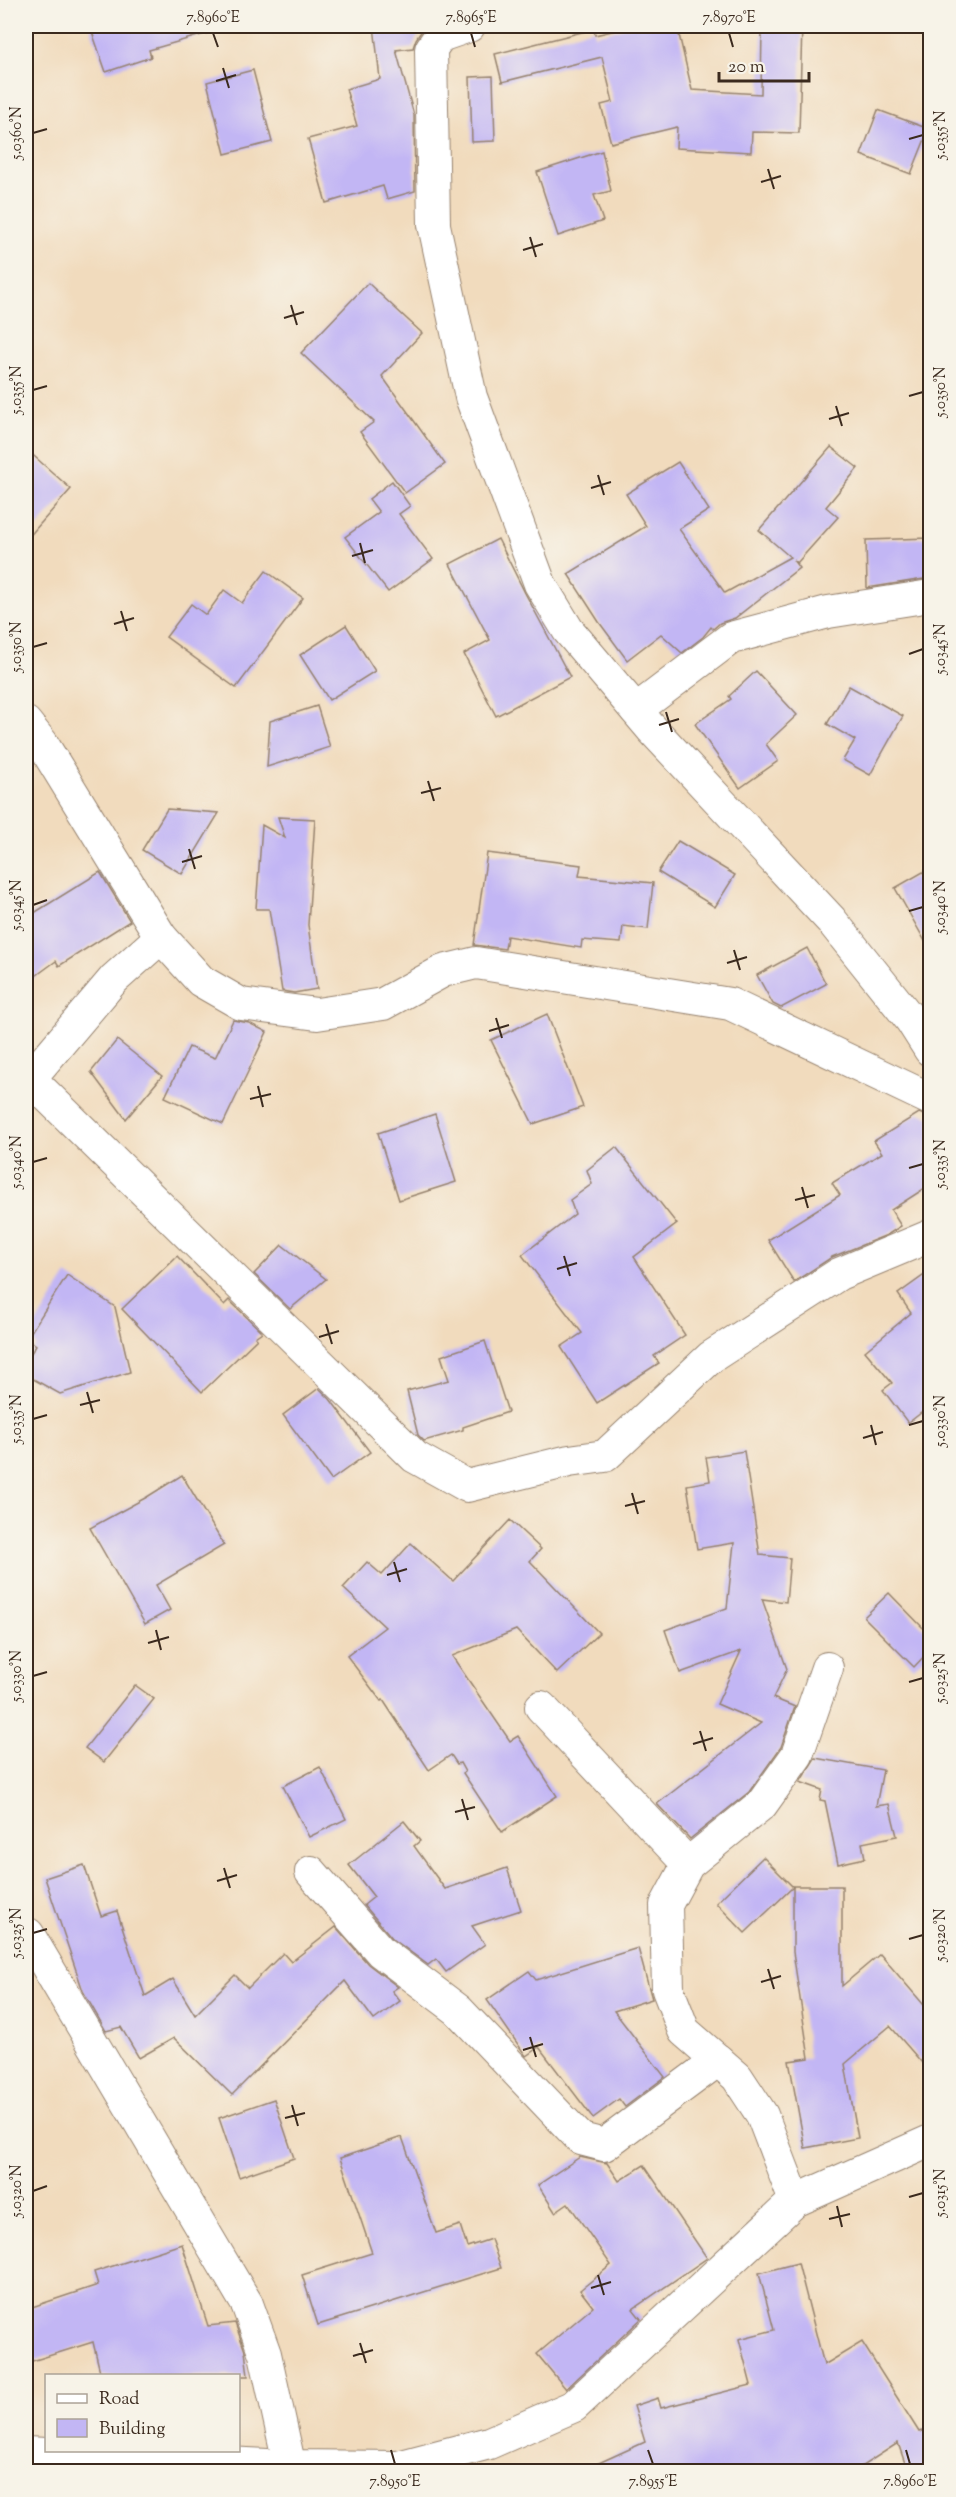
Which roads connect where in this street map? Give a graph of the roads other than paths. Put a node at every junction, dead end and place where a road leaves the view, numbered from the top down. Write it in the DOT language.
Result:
graph roads {
  1 [pos="469,26"];
  2 [pos="930,596"];
  3 [pos="636,710"];
  4 [pos="26,723"];
  5 [pos="161,937"];
  6 [pos="930,1050"];
  7 [pos="27,1080"];
  8 [pos="930,1099"];
  9 [pos="930,1236"];
  10 [pos="827,1668"];
  11 [pos="541,1707"];
  12 [pos="688,1864"];
  13 [pos="311,1872"];
  14 [pos="28,1934"];
  15 [pos="718,2060"];
  16 [pos="930,2141"];
  17 [pos="795,2202"];
  18 [pos="26,2453"];
  19 [pos="290,2469"];
  1 -- 3 [label="street"];
  2 -- 3 [label="street"];
  3 -- 6 [label="street"];
  4 -- 5 [label="street"];
  5 -- 7 [label="street"];
  5 -- 8 [label="street"];
  7 -- 9 [label="street"];
  10 -- 12 [label="street"];
  11 -- 12 [label="street"];
  12 -- 15 [label="street"];
  13 -- 15 [label="street"];
  14 -- 19 [label="street"];
  15 -- 17 [label="street"];
  16 -- 17 [label="street"];
  17 -- 19 [label="street"];
  18 -- 19 [label="street"];
}
